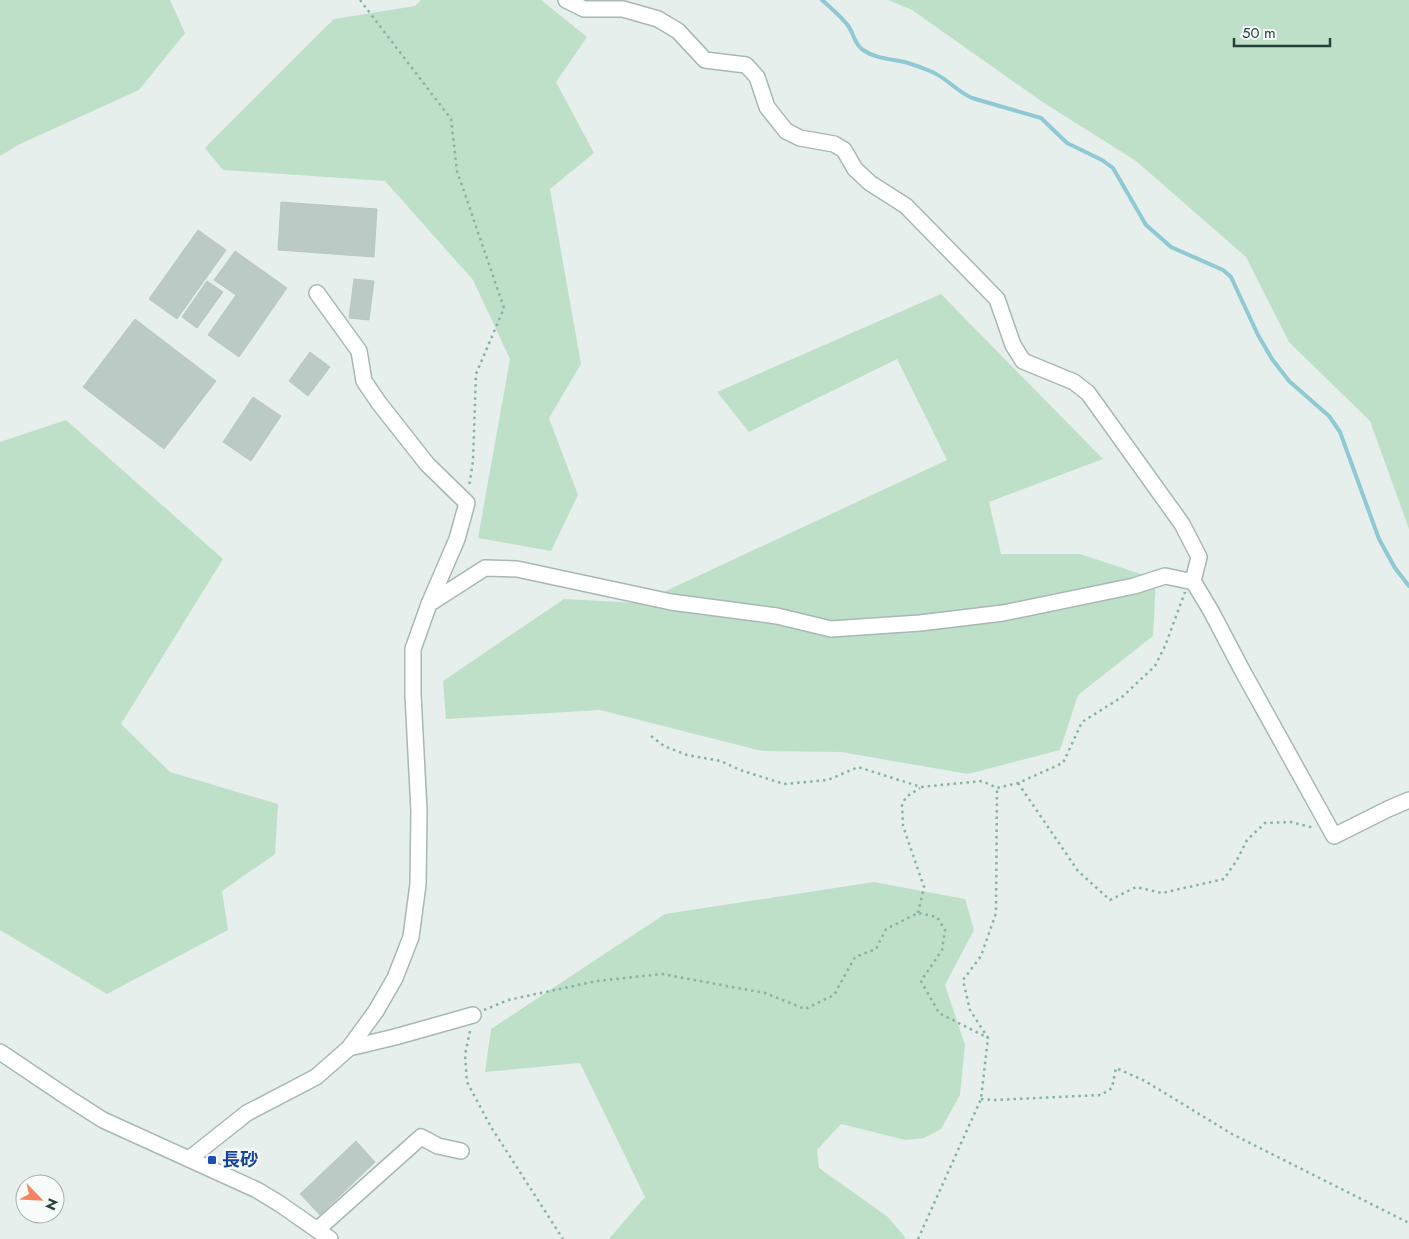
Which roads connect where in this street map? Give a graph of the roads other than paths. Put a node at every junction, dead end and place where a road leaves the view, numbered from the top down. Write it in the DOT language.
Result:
graph roads {
  1 [pos="566,0"];
  2 [pos="317,293"];
  3 [pos="1191,581"];
  4 [pos="429,604"];
  5 [pos="1409,800"];
  6 [pos="473,1015"];
  7 [pos="348,1048"];
  8 [pos="0,1052"];
  9 [pos="461,1151"];
  10 [pos="189,1159"];
  11 [pos="318,1230"];
  12 [pos="330,1239"];
  1 -- 3 [label="street"];
  2 -- 4 [label="street"];
  3 -- 4 [label="street"];
  3 -- 5 [label="street"];
  4 -- 7 [label="street"];
  6 -- 7 [label="street"];
  7 -- 10 [label="street"];
  8 -- 10 [label="street"];
  9 -- 11 [label="street"];
  10 -- 11 [label="street"];
  11 -- 12 [label="street"];
}
